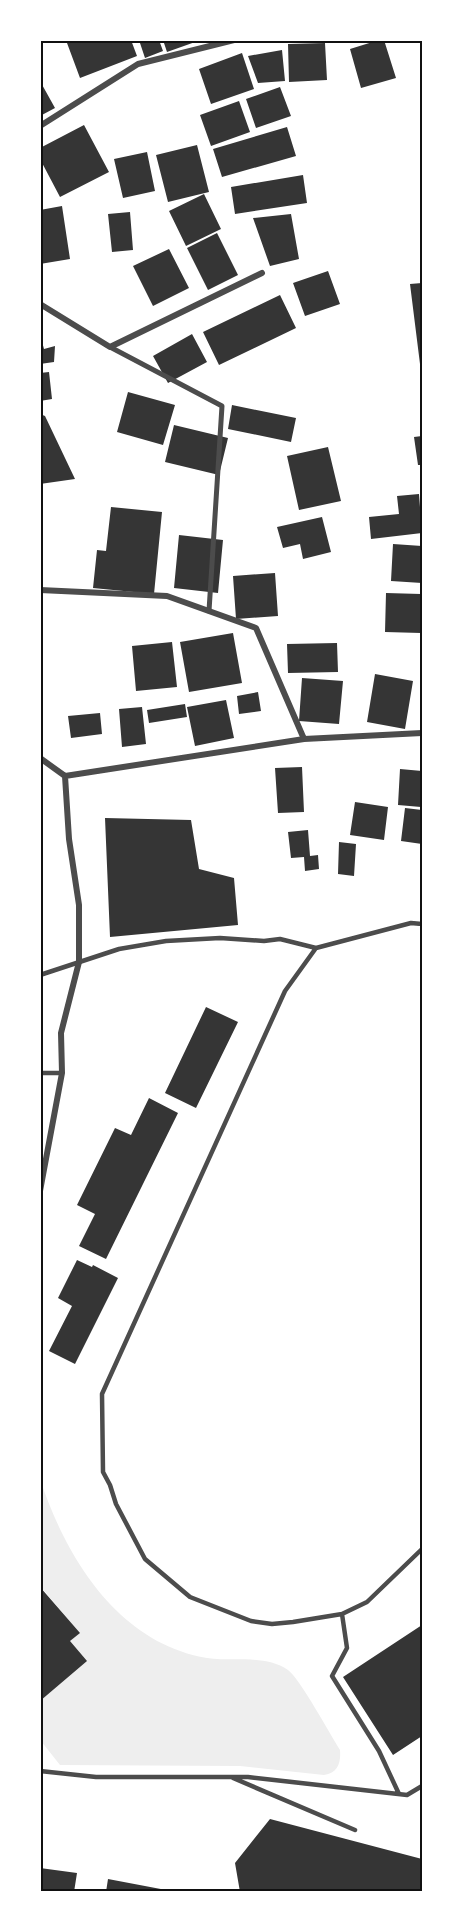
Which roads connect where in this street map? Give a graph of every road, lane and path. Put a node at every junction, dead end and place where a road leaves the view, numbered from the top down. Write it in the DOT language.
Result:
graph roads {
  1 [pos="234,40"];
  2 [pos="40,126"];
  3 [pos="262,273"];
  4 [pos="40,304"];
  5 [pos="110,347"];
  6 [pos="40,590"];
  7 [pos="209,611"];
  8 [pos="423,733"];
  9 [pos="304,739"];
  10 [pos="40,758"];
  11 [pos="65,776"];
  12 [pos="423,924"];
  13 [pos="316,948"];
  14 [pos="79,962"];
  15 [pos="40,975"];
  16 [pos="40,1073"];
  17 [pos="62,1073"];
  18 [pos="40,1191"];
  19 [pos="423,1549"];
  20 [pos="342,1614"];
  21 [pos="40,1771"];
  22 [pos="230,1777"];
  23 [pos="423,1786"];
  24 [pos="399,1794"];
  25 [pos="355,1830"];
  1 -- 2 [label="street"];
  3 -- 5 [label="street"];
  4 -- 5 [label="street"];
  5 -- 7 [label="street"];
  6 -- 7 [label="street"];
  7 -- 9 [label="street"];
  8 -- 9 [label="street"];
  9 -- 11 [label="street"];
  10 -- 11 [label="street"];
  11 -- 14 [label="street"];
  12 -- 13 [label="lane"];
  13 -- 14 [label="lane"];
  13 -- 20 [label="lane"];
  14 -- 15 [label="lane"];
  14 -- 17 [label="street"];
  16 -- 17 [label="lane"];
  17 -- 18 [label="street"];
  19 -- 20 [label="lane"];
  20 -- 24 [label="lane"];
  21 -- 22 [label="lane"];
  22 -- 24 [label="lane"];
  22 -- 25 [label="lane"];
  23 -- 24 [label="lane"];
}
